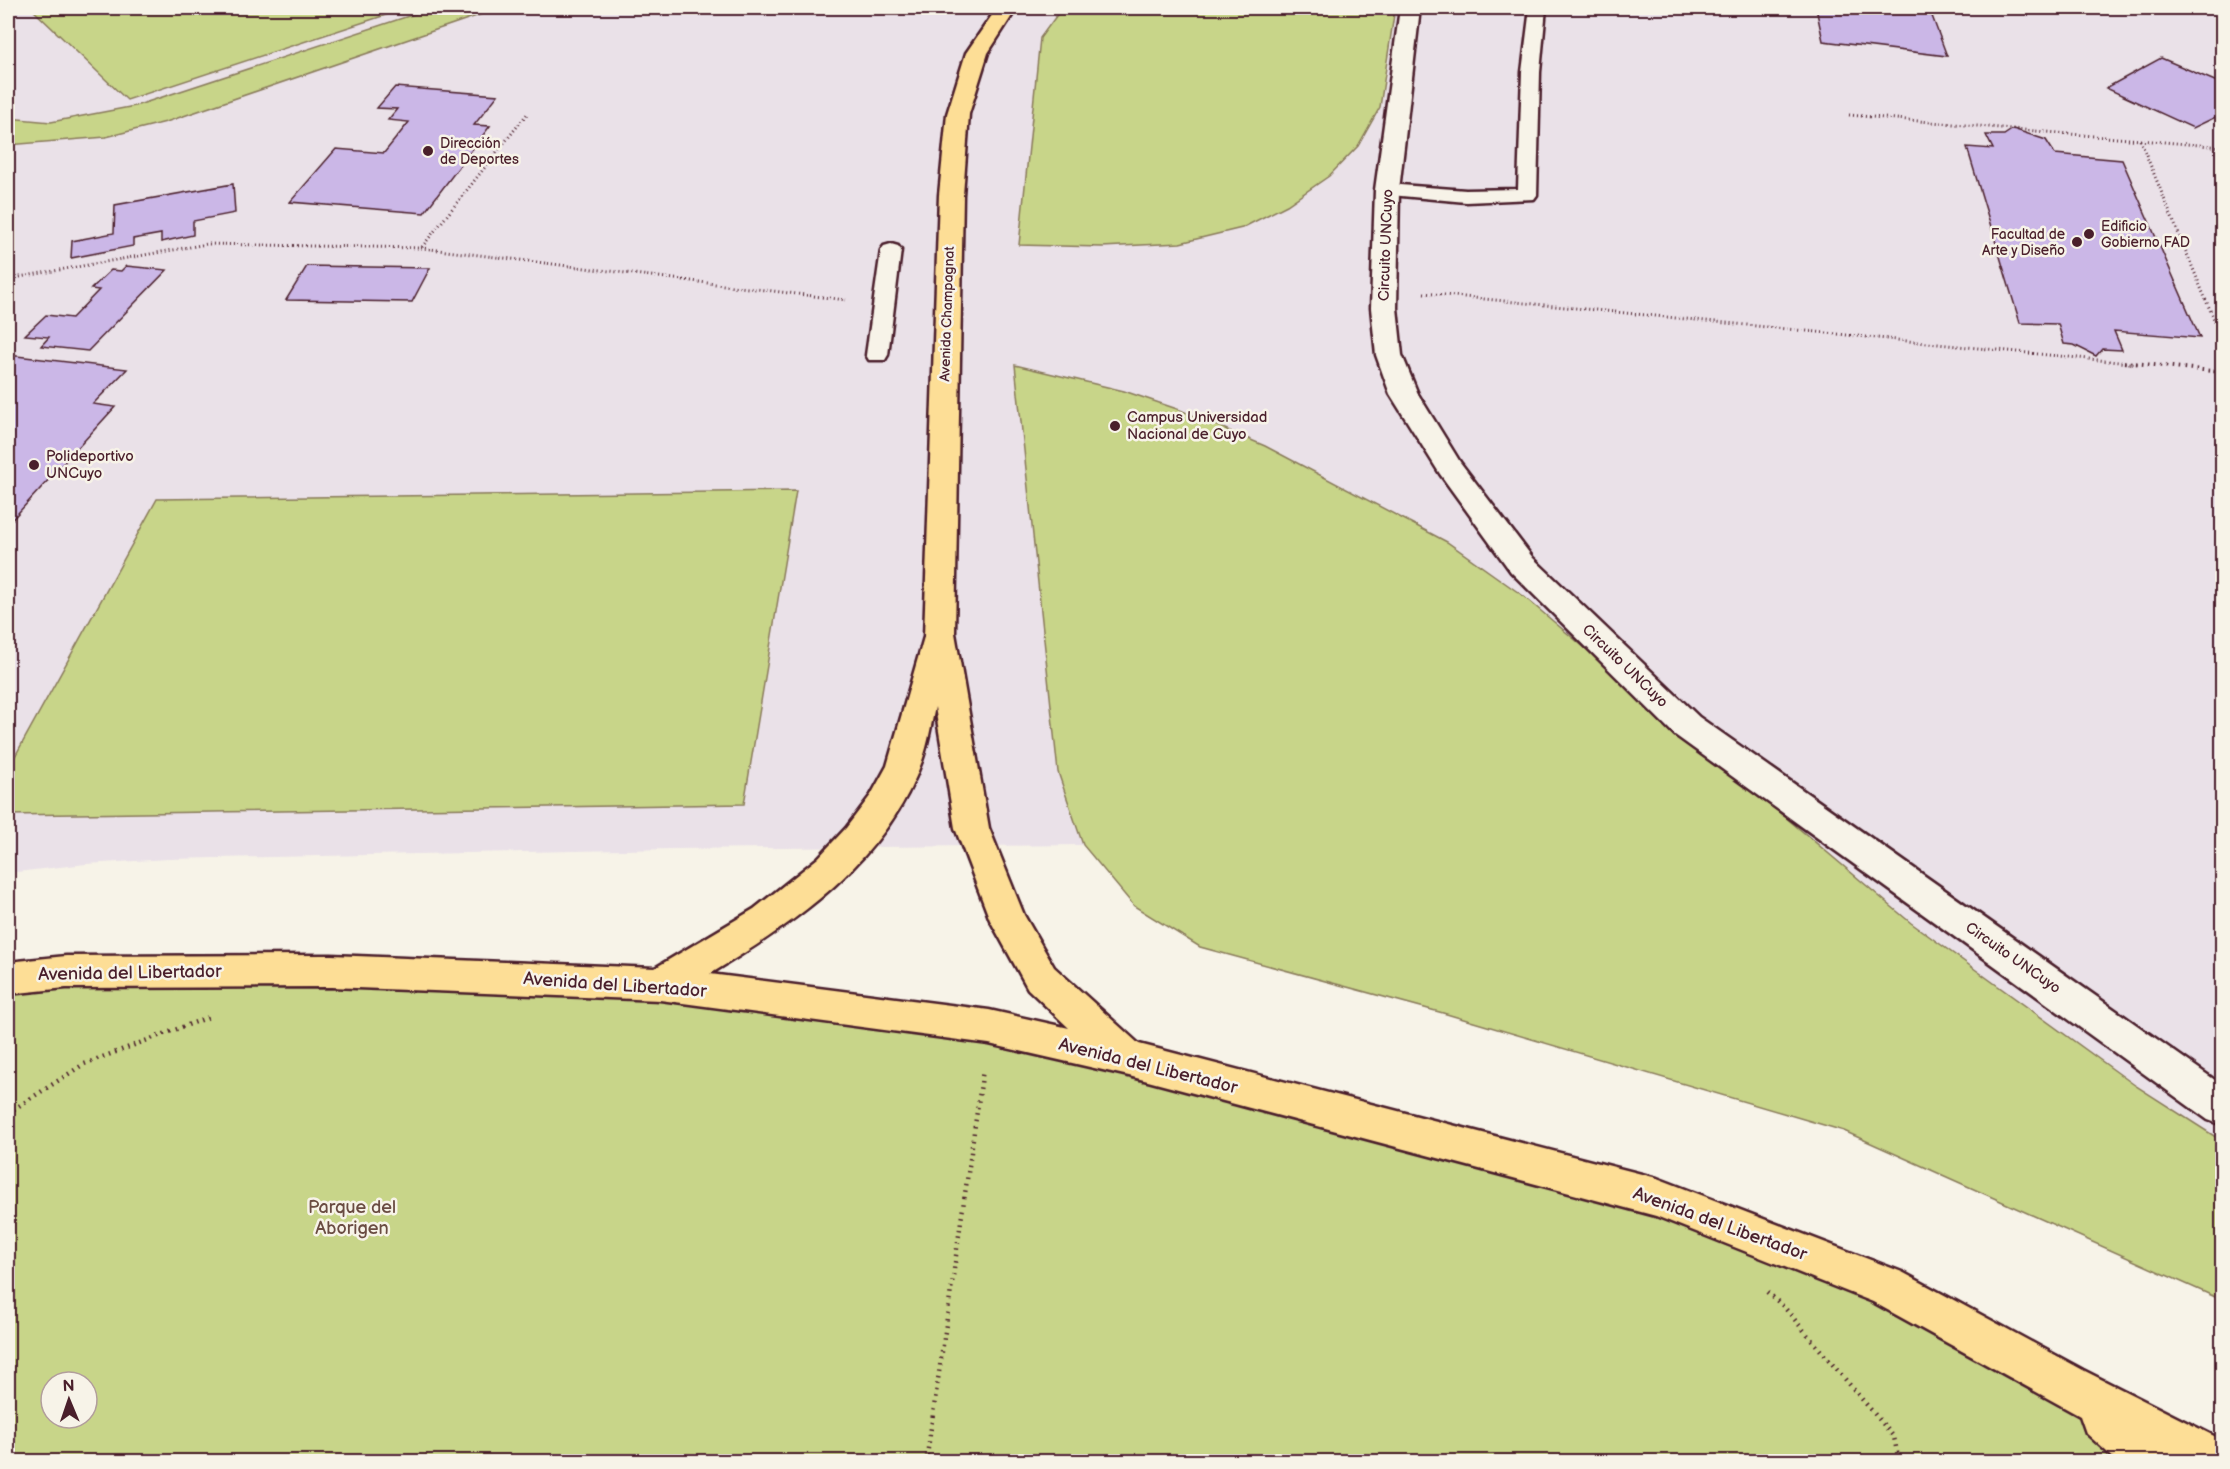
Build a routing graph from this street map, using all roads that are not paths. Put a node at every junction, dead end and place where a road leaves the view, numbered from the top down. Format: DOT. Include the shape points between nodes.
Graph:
graph roads {
  1 [pos="1006,8"];
  2 [pos="1410,8"];
  3 [pos="1538,8"];
  4 [pos="1387,190"];
  5 [pos="891,250"];
  6 [pos="877,355"];
  7 [pos="939,633"];
  8 [pos="8,978"];
  9 [pos="660,984"];
  10 [pos="1129,1059"];
  11 [pos="2223,1107"];
  12 [pos="2067,1386"];
  13 [pos="2153,1461"];
  14 [pos="2219,1461"];
  1 -- 7 [label="main road, Avenida Champagnat" via="977,53 958,114 951,195"];
  2 -- 4 [label="street, Circuito UNCuyo"];
  3 -- 4 [label="lane" via="1531,72 1527,195 1466,196"];
  4 -- 11 [label="street, Circuito UNCuyo" via="1385,290 1389,355 1404,394 1450,468 1522,565 1687,726"];
  5 -- 6 [label="lane"];
  7 -- 9 [label="main road, Avenida Champagnat" via="904,766 870,824 836,866 802,893 743,937"];
  7 -- 10 [label="main road, Avenida Champagnat" via="972,828 1008,920 1041,978"];
  8 -- 9 [label="main road, Avenida del Libertador" via="66,972 331,971"];
  9 -- 10 [label="main road, Avenida del Libertador" via="989,1027"];
  10 -- 12 [label="main road, Avenida del Libertador" via="1657,1197 1887,1287"];
  12 -- 13 [label="main road"];
  12 -- 14 [label="main road, Avenida del Libertador"];
}
